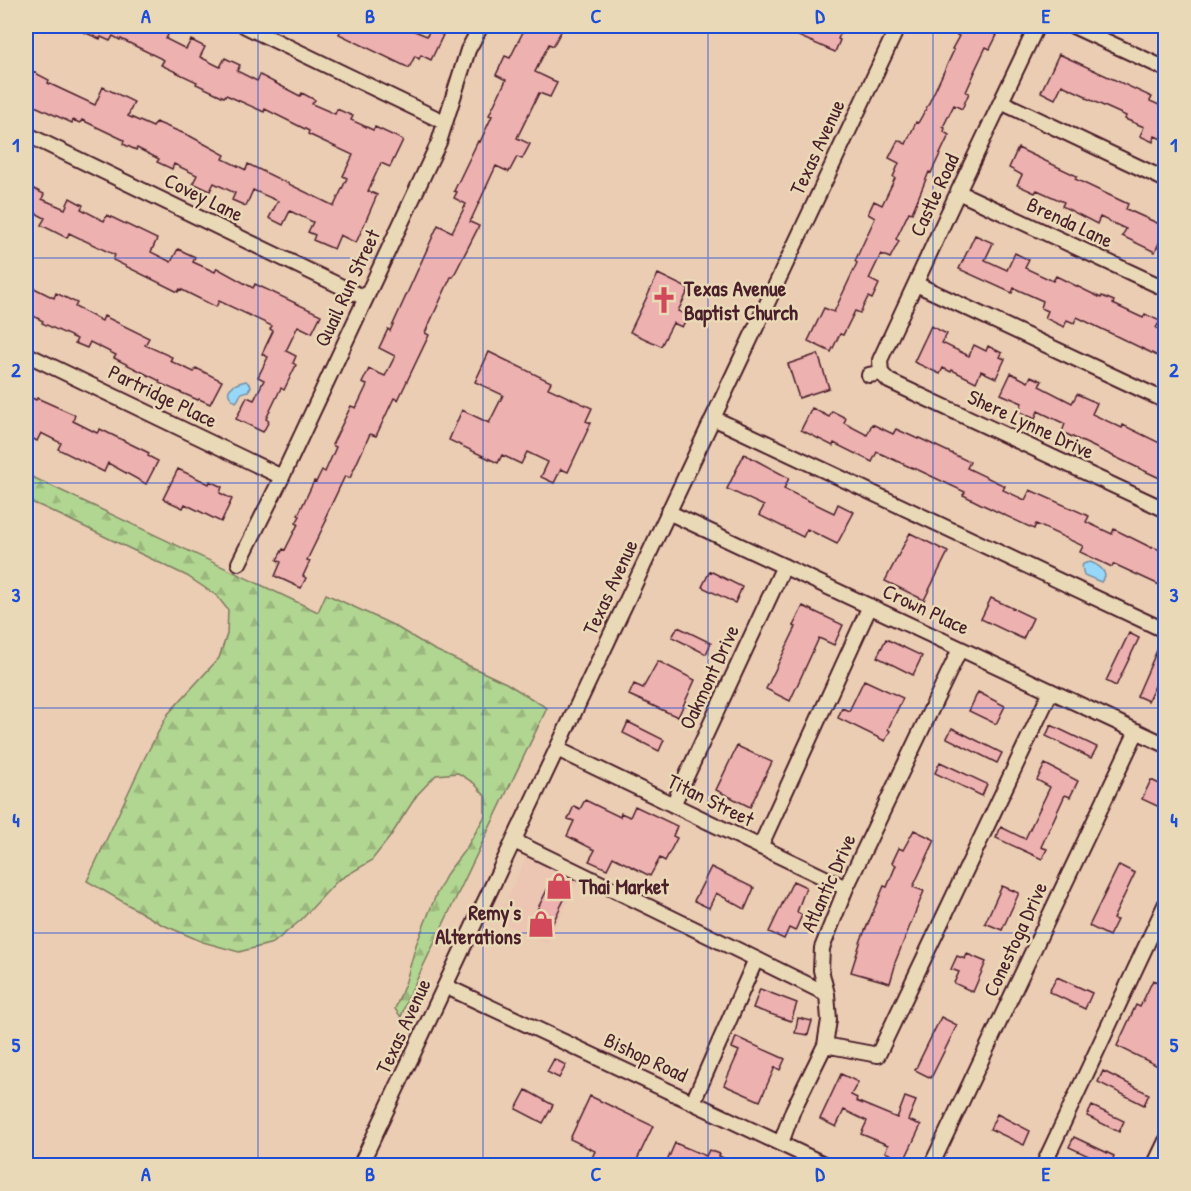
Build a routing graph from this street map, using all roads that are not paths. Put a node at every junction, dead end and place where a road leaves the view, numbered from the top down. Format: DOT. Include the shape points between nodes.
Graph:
graph roads {
  1 [pos="245,26"];
  2 [pos="481,26"];
  3 [pos="898,26"];
  4 [pos="1037,26"];
  5 [pos="1073,26"];
  6 [pos="1166,69"];
  7 [pos="1001,102"];
  8 [pos="444,122"];
  9 [pos="26,134"];
  10 [pos="1166,180"];
  11 [pos="958,192"];
  12 [pos="916,284"];
  13 [pos="1166,290"];
  14 [pos="365,298"];
  15 [pos="26,354"];
  16 [pos="875,374"];
  17 [pos="1166,400"];
  18 [pos="713,418"];
  19 [pos="282,477"];
  20 [pos="1166,510"];
  21 [pos="668,512"];
  22 [pos="239,563"];
  23 [pos="784,566"];
  24 [pos="870,606"];
  25 [pos="1166,631"];
  26 [pos="960,649"];
  27 [pos="1051,691"];
  28 [pos="1137,731"];
  29 [pos="1166,745"];
  30 [pos="557,749"];
  31 [pos="673,805"];
  32 [pos="514,842"];
  33 [pos="760,847"];
  34 [pos="846,888"];
  35 [pos="1166,903"];
  36 [pos="756,959"];
  37 [pos="445,987"];
  38 [pos="827,994"];
  39 [pos="825,1045"];
  40 [pos="693,1102"];
  41 [pos="1166,1141"];
  42 [pos="781,1143"];
  43 [pos="360,1166"];
  44 [pos="828,1166"];
  45 [pos="931,1166"];
  46 [pos="1043,1166"];
  47 [pos="1154,1166"];
  1 -- 8 [label="street"];
  2 -- 8 [label="street, Quail Run Street" via="468,50"];
  3 -- 18 [label="street, Texas Avenue"];
  4 -- 7 [label="street, Castle Road"];
  5 -- 6 [label="street"];
  7 -- 10 [label="street"];
  7 -- 11 [label="street, Castle Road"];
  8 -- 14 [label="street, Quail Run Street" via="439,142"];
  9 -- 14 [label="street, Covey Lane"];
  11 -- 12 [label="street, Castle Road"];
  11 -- 13 [label="street, Brenda Lane"];
  12 -- 16 [label="street, Castle Road"];
  12 -- 17 [label="street"];
  14 -- 19 [label="street, Quail Run Street"];
  15 -- 19 [label="street, Partridge Place"];
  16 -- 20 [label="street, Shere Lynne Drive"];
  18 -- 21 [label="street, Texas Avenue"];
  18 -- 25 [label="street"];
  19 -- 22 [label="street, Quail Run Street"];
  21 -- 23 [label="street, Crown Place"];
  21 -- 30 [label="street, Texas Avenue"];
  23 -- 24 [label="street, Crown Place"];
  23 -- 31 [label="street, Oakmont Drive"];
  24 -- 26 [label="street, Crown Place"];
  24 -- 33 [label="street"];
  26 -- 27 [label="street, Crown Place"];
  26 -- 34 [label="street, Atlantic Drive"];
  27 -- 28 [label="street, Crown Place"];
  27 -- 39 [label="street" via="878,1055"];
  28 -- 29 [label="street, Crown Place"];
  28 -- 45 [label="street, Conestoga Drive"];
  30 -- 31 [label="street, Titan Street"];
  30 -- 32 [label="street, Texas Avenue"];
  31 -- 33 [label="street, Titan Street"];
  32 -- 36 [label="street"];
  32 -- 37 [label="street, Texas Avenue"];
  33 -- 34 [label="street, Titan Street"];
  34 -- 38 [label="street, Atlantic Drive" via="822,948 821,970"];
  35 -- 46 [label="street"];
  36 -- 38 [label="street"];
  36 -- 40 [label="street"];
  37 -- 40 [label="street, Bishop Road"];
  37 -- 43 [label="street, Texas Avenue"];
  38 -- 39 [label="street, Atlantic Drive" via="829,1020"];
  39 -- 42 [label="street, Atlantic Drive"];
  40 -- 42 [label="street, Bishop Road"];
  41 -- 47 [label="street"];
  42 -- 44 [label="street, Bishop Road"];
}
